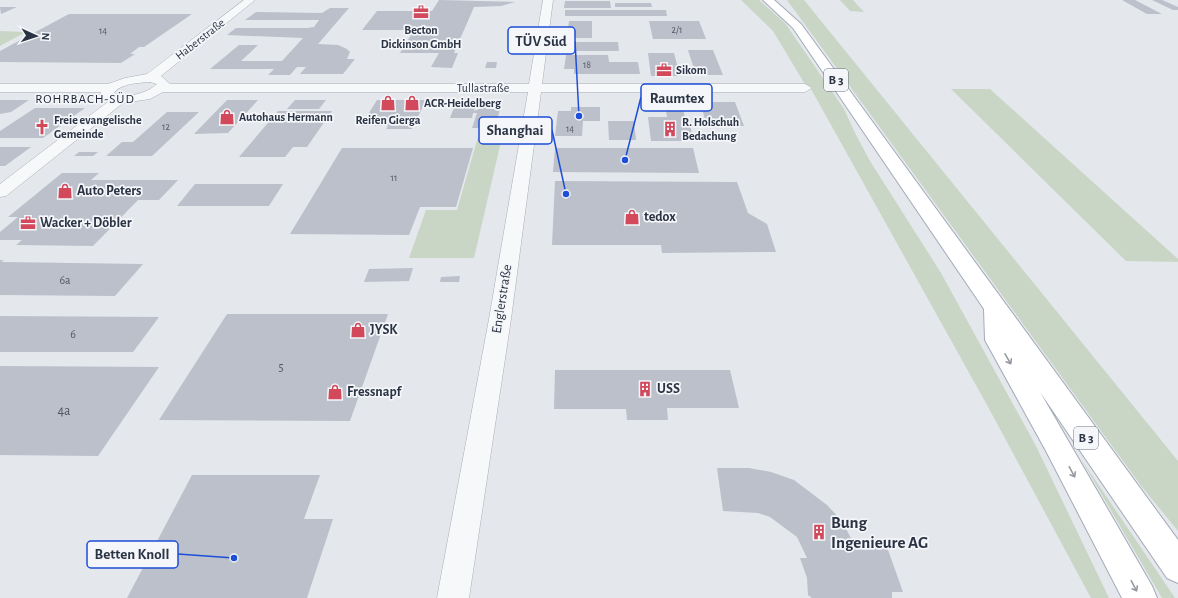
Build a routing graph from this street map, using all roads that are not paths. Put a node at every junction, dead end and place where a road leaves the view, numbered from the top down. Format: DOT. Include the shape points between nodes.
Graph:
graph roads {
  1 [pos="250,0"];
  2 [pos="548,0"];
  3 [pos="768,0"];
  4 [pos="781,0"];
  5 [pos="797,26"];
  6 [pos="150,78"];
  7 [pos="0,88"];
  8 [pos="161,88"];
  9 [pos="534,88"];
  10 [pos="805,88"];
  11 [pos="115,94"];
  12 [pos="0,192"];
  13 [pos="995,308"];
  14 [pos="1178,567"];
  15 [pos="453,598"];
  16 [pos="1140,598"];
  1 -- 6 [label="street, Haberstraße"];
  2 -- 9 [label="street, Englerstraße"];
  3 -- 5 [label="main road, B 3"];
  4 -- 5 [label="main road, B 3"];
  5 -- 13 [label="main road, B 3"];
  6 -- 8 [label="street" via="163,82"];
  6 -- 11 [label="street" via="126,81"];
  7 -- 11 [label="street"];
  8 -- 9 [label="street, Tullastraße"];
  8 -- 11 [label="street" via="144,96"];
  9 -- 10 [label="street, Tullastraße"];
  9 -- 15 [label="street, Englerstraße" via="500,318"];
  11 -- 12 [label="street"];
  13 -- 14 [label="main road, B 3"];
  13 -- 16 [label="main road, one-way" via="997,340"];
}
